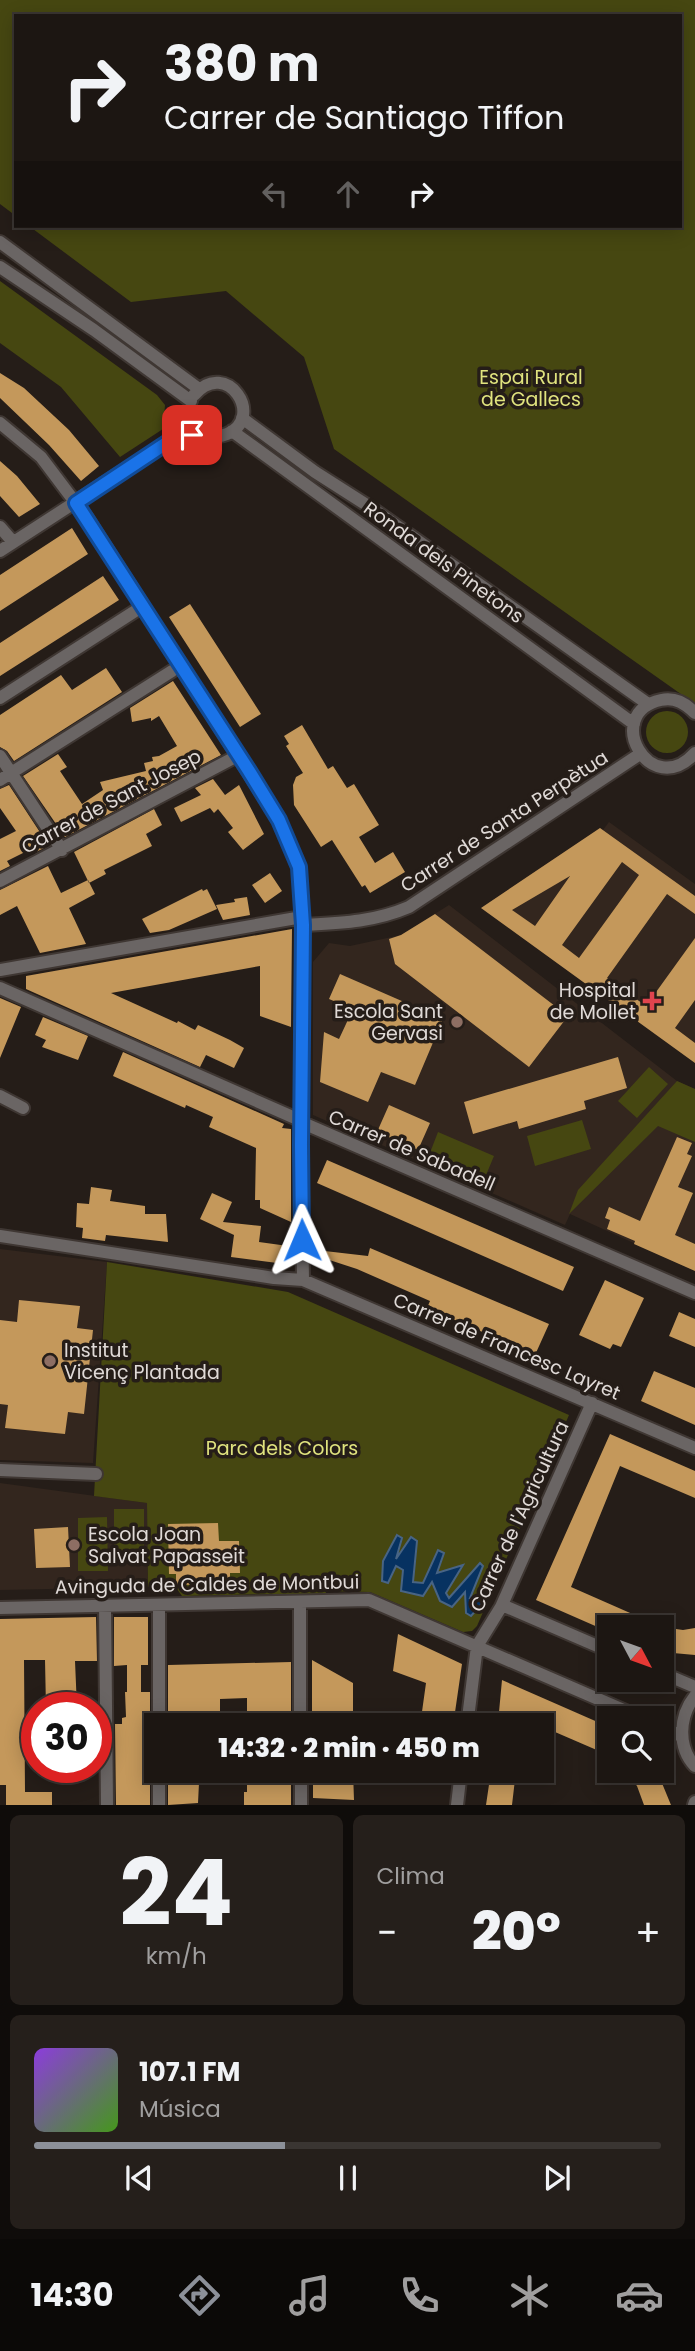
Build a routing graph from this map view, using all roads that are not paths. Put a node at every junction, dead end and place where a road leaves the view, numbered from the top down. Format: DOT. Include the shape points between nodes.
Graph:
graph roads {
  1 [pos="0,242"];
  2 [pos="0,267"];
  3 [pos="199,389"];
  4 [pos="191,401"];
  5 [pos="190,417"];
  6 [pos="242,418"];
  7 [pos="0,423"];
  8 [pos="232,431"];
  9 [pos="210,436"];
  10 [pos="171,440"];
  11 [pos="76,503"];
  12 [pos="0,527"];
  13 [pos="13,542"];
  14 [pos="0,551"];
  15 [pos="143,606"];
  16 [pos="172,671"];
  17 [pos="0,698"];
  18 [pos="648,704"];
  19 [pos="695,713"];
  20 [pos="634,724"];
  21 [pos="640,754"];
  22 [pos="239,755"];
  23 [pos="0,756"];
  24 [pos="693,759"];
  25 [pos="6,776"];
  26 [pos="62,850"];
  27 [pos="0,881"];
  28 [pos="303,921"];
  29 [pos="0,970"];
  30 [pos="0,988"];
  31 [pos="0,1096"];
  32 [pos="23,1108"];
  33 [pos="303,1124"];
  34 [pos="0,1236"];
  35 [pos="303,1280"];
  36 [pos="695,1293"];
  37 [pos="592,1403"];
  38 [pos="695,1448"];
  39 [pos="0,1470"];
  40 [pos="96,1474"];
  41 [pos="300,1603"];
  42 [pos="159,1605"];
  43 [pos="502,1605"];
  44 [pos="105,1606"];
  45 [pos="0,1608"];
  46 [pos="477,1646"];
  47 [pos="597,1646"];
  48 [pos="674,1678"];
  49 [pos="695,1687"];
  50 [pos="695,1696"];
  51 [pos="614,1706"];
  52 [pos="159,1713"];
  53 [pos="300,1713"];
  54 [pos="469,1713"];
  55 [pos="674,1733"];
  56 [pos="681,1736"];
  57 [pos="695,1766"];
  58 [pos="159,1783"];
  59 [pos="300,1783"];
  60 [pos="460,1783"];
  61 [pos="107,1805"];
  62 [pos="159,1805"];
  63 [pos="301,1805"];
  64 [pos="457,1805"];
  1 -- 3 [label="street"];
  2 -- 4 [label="street"];
  3 -- 4 [label="street"];
  3 -- 6 [label="street" via="213,383 228,385 242,403"];
  4 -- 5 [label="street"];
  5 -- 9 [label="street" via="197,429"];
  5 -- 10 [label="street"];
  6 -- 8 [label="street"];
  6 -- 18 [label="street, Ronda dels Pinetons"];
  7 -- 11 [label="street" via="41,457"];
  8 -- 9 [label="street"];
  8 -- 20 [label="street, Ronda dels Pinetons"];
  9 -- 10 [label="street"];
  10 -- 11 [label="street"];
  11 -- 13 [label="street"];
  11 -- 15 [label="street"];
  12 -- 13 [label="street"];
  13 -- 14 [label="street"];
  15 -- 17 [label="street"];
  15 -- 22 [label="street"];
  16 -- 25 [label="street"];
  18 -- 19 [label="street" via="672,699"];
  18 -- 20 [label="street"];
  20 -- 21 [label="street"];
  21 -- 24 [label="street" via="664,767"];
  21 -- 28 [label="street, Carrer de Santa Perpètua" via="409,907 365,921"];
  22 -- 26 [label="street, Carrer de Sant Josep"];
  22 -- 28 [label="street" via="279,820 299,867"];
  23 -- 25 [label="street"];
  25 -- 26 [label="street"];
  26 -- 27 [label="street, Carrer de Sant Josep"];
  28 -- 29 [label="street, Carrer de Santa Perpètua"];
  28 -- 33 [label="street"];
  30 -- 33 [label="street, Carrer de Sabadell"];
  31 -- 32 [label="street"];
  33 -- 35 [label="street"];
  33 -- 36 [label="street, Carrer de Sabadell"];
  34 -- 35 [label="street, Carrer de Francesc Layret"];
  35 -- 37 [label="street, Carrer de Francesc Layret"];
  37 -- 38 [label="street, Carrer de Francesc Layret"];
  37 -- 43 [label="street, Carrer de l'Agricultura"];
  39 -- 40 [label="street"];
  41 -- 42 [label="street, Avinguda de Caldes de Montbui"];
  41 -- 46 [label="street, Avinguda de Caldes de Montbui" via="369,1600"];
  41 -- 53 [label="street"];
  42 -- 44 [label="street, Avinguda de Caldes de Montbui"];
  42 -- 52 [label="street"];
  43 -- 46 [label="street, Carrer de l'Agricultura"];
  43 -- 47 [label="street"];
  44 -- 45 [label="street, Avinguda de Caldes de Montbui"];
  44 -- 61 [label="street"];
  46 -- 51 [label="street, Avinguda de Caldes de Montbui"];
  46 -- 54 [label="street, Carrer de l'Agricultura"];
  48 -- 49 [label="street"];
  50 -- 56 [label="street" via="683,1719"];
  55 -- 56 [label="street"];
  56 -- 57 [label="street"];
  58 -- 62 [label="street"];
  59 -- 63 [label="street"];
  60 -- 64 [label="street"];
}
